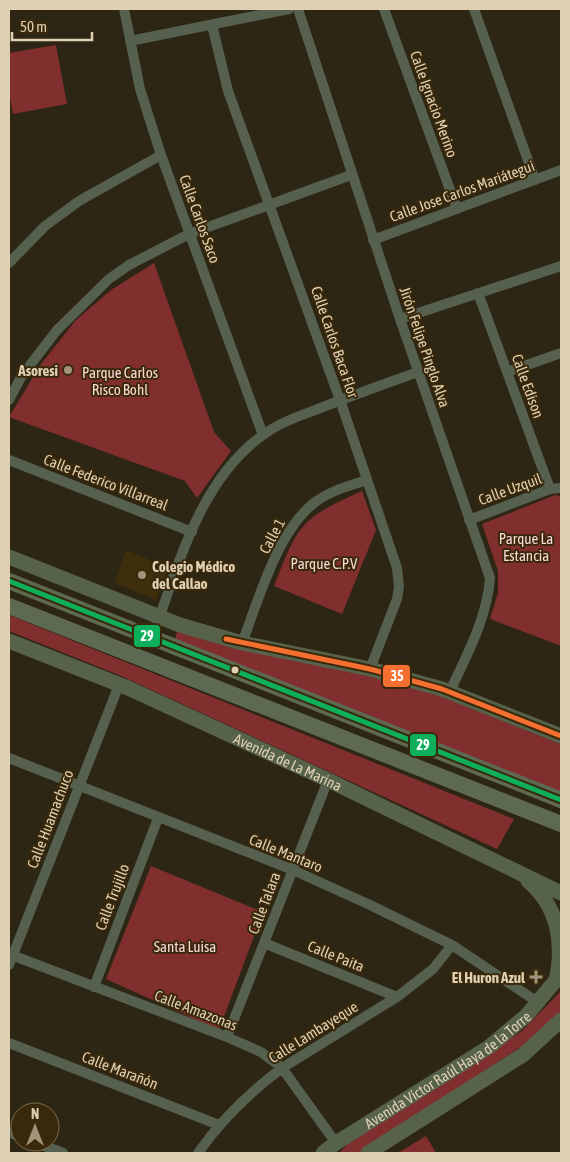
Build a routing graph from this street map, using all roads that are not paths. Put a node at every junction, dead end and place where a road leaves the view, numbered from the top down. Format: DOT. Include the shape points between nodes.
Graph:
graph roads {
  1 [pos="124,9"];
  2 [pos="289,9"];
  3 [pos="298,9"];
  4 [pos="384,9"];
  5 [pos="474,9"];
  6 [pos="212,25"];
  7 [pos="130,41"];
  8 [pos="161,155"];
  9 [pos="561,170"];
  10 [pos="351,175"];
  11 [pos="535,180"];
  12 [pos="271,205"];
  13 [pos="457,209"];
  14 [pos="189,234"];
  15 [pos="373,240"];
  16 [pos="9,263"];
  17 [pos="561,266"];
  18 [pos="478,293"];
  19 [pos="400,319"];
  20 [pos="561,352"];
  21 [pos="418,372"];
  22 [pos="507,372"];
  23 [pos="9,400"];
  24 [pos="340,400"];
  25 [pos="263,435"];
  26 [pos="9,460"];
  27 [pos="367,480"];
  28 [pos="561,488"];
  29 [pos="550,489"];
  30 [pos="469,520"];
  31 [pos="192,532"];
  32 [pos="9,557"];
  33 [pos="9,581"];
  34 [pos="9,606"];
  35 [pos="160,618"];
  36 [pos="152,639"];
  37 [pos="9,641"];
  38 [pos="242,642"];
  39 [pos="370,669"];
  40 [pos="119,685"];
  41 [pos="450,691"];
  42 [pos="561,736"];
  43 [pos="9,758"];
  44 [pos="328,780"];
  45 [pos="79,786"];
  46 [pos="561,800"];
  47 [pos="158,818"];
  48 [pos="561,824"];
  49 [pos="293,870"];
  50 [pos="519,874"];
  51 [pos="561,893"];
  52 [pos="264,943"];
  53 [pos="452,945"];
  54 [pos="10,958"];
  55 [pos="558,978"];
  56 [pos="94,987"];
  57 [pos="397,997"];
  58 [pos="539,1002"];
  59 [pos="561,1020"];
  60 [pos="227,1038"];
  61 [pos="9,1043"];
  62 [pos="282,1068"];
  63 [pos="219,1125"];
  64 [pos="336,1143"];
  65 [pos="198,1153"];
  66 [pos="323,1153"];
  67 [pos="368,1153"];
  1 -- 7 [label="street, Calle Carlos Saco"];
  2 -- 6 [label="street"];
  3 -- 10 [label="street, Jirón Felipe Pinglo Alva"];
  4 -- 13 [label="street, Calle Ignacio Merino"];
  5 -- 11 [label="street"];
  6 -- 7 [label="street"];
  6 -- 12 [label="street, Calle Carlos Baca Flor" via="228,91"];
  7 -- 8 [label="street, Calle Carlos Saco" via="140,89"];
  8 -- 14 [label="street, Calle Carlos Saco"];
  8 -- 16 [label="street" via="78,201 45,226"];
  9 -- 11 [label="street, Calle Jose Carlos Mariátegui"];
  10 -- 12 [label="street"];
  10 -- 15 [label="street, Jirón Felipe Pinglo Alva"];
  11 -- 13 [label="street, Calle Jose Carlos Mariátegui"];
  12 -- 14 [label="street"];
  12 -- 24 [label="street, Calle Carlos Baca Flor"];
  13 -- 15 [label="street, Calle Jose Carlos Mariátegui"];
  14 -- 23 [label="street" via="149,252 104,284 44,346"];
  14 -- 25 [label="street, Calle Carlos Saco"];
  15 -- 19 [label="street, Jirón Felipe Pinglo Alva"];
  17 -- 18 [label="street"];
  18 -- 19 [label="street"];
  18 -- 22 [label="street, Calle Edison"];
  19 -- 21 [label="street, Jirón Felipe Pinglo Alva"];
  20 -- 22 [label="street"];
  21 -- 24 [label="street"];
  21 -- 30 [label="street, Jirón Felipe Pinglo Alva"];
  22 -- 29 [label="street, Calle Edison"];
  24 -- 25 [label="street" via="286,421"];
  24 -- 27 [label="street, Calle Carlos Baca Flor"];
  25 -- 31 [label="street" via="239,456 218,484"];
  26 -- 31 [label="street, Calle Federico Villarreal"];
  27 -- 38 [label="street, Calle 1" via="330,493 299,517 284,540"];
  27 -- 39 [label="street, Calle Carlos Baca Flor" via="397,568 399,587"];
  28 -- 29 [label="street, Calle Uzquil"];
  29 -- 30 [label="street, Calle Uzquil"];
  30 -- 41 [label="street, Jirón Felipe Pinglo Alva" via="490,578 489,593 482,620"];
  31 -- 35 [label="street"];
  32 -- 35 [label="main road"];
  33 -- 36 [label="main road"];
  34 -- 48 [label="main road"];
  35 -- 36 [label="street"];
  35 -- 38 [label="main road"];
  36 -- 46 [label="main road"];
  37 -- 40 [label="main road, Avenida de La Marina"];
  38 -- 39 [label="main road"];
  39 -- 41 [label="main road"];
  40 -- 44 [label="main road, Avenida de La Marina"];
  40 -- 45 [label="street, Calle Huamachuco"];
  41 -- 42 [label="main road"];
  43 -- 45 [label="street, Calle Mantaro"];
  44 -- 49 [label="street, Calle Talara"];
  44 -- 50 [label="main road, Avenida de La Marina"];
  45 -- 47 [label="street, Calle Mantaro"];
  45 -- 54 [label="street, Calle Huamachuco"];
  47 -- 49 [label="street, Calle Mantaro"];
  47 -- 56 [label="street, Calle Trujillo"];
  49 -- 52 [label="street, Calle Talara"];
  49 -- 53 [label="street, Calle Mantaro"];
  50 -- 51 [label="main road, Avenida de La Marina"];
  50 -- 55 [label="main road" via="535,887 557,924 560,941"];
  52 -- 57 [label="street, Calle Paita"];
  52 -- 60 [label="street, Calle Talara"];
  53 -- 57 [label="street, Calle Lambayeque" via="433,969"];
  53 -- 58 [label="street, Calle Mantaro"];
  54 -- 56 [label="street, Calle Amazonas"];
  55 -- 58 [label="main road, Avenida Víctor Raúl Haya de la Torre"];
  56 -- 60 [label="street, Calle Amazonas"];
  57 -- 62 [label="street, Calle Lambayeque"];
  58 -- 64 [label="main road, Avenida Víctor Raúl Haya de la Torre" via="489,1046"];
  59 -- 67 [label="main road, Avenida Víctor Raúl Haya de la Torre" via="523,1055"];
  60 -- 62 [label="street, Calle Amazonas" via="261,1052"];
  61 -- 63 [label="street, Calle Marañón"];
  62 -- 63 [label="street, Calle Lambayeque"];
  62 -- 64 [label="street, Calle Amazonas"];
  63 -- 65 [label="street, Calle Lambayeque"];
  64 -- 66 [label="main road, Avenida Víctor Raúl Haya de la Torre"];
}
